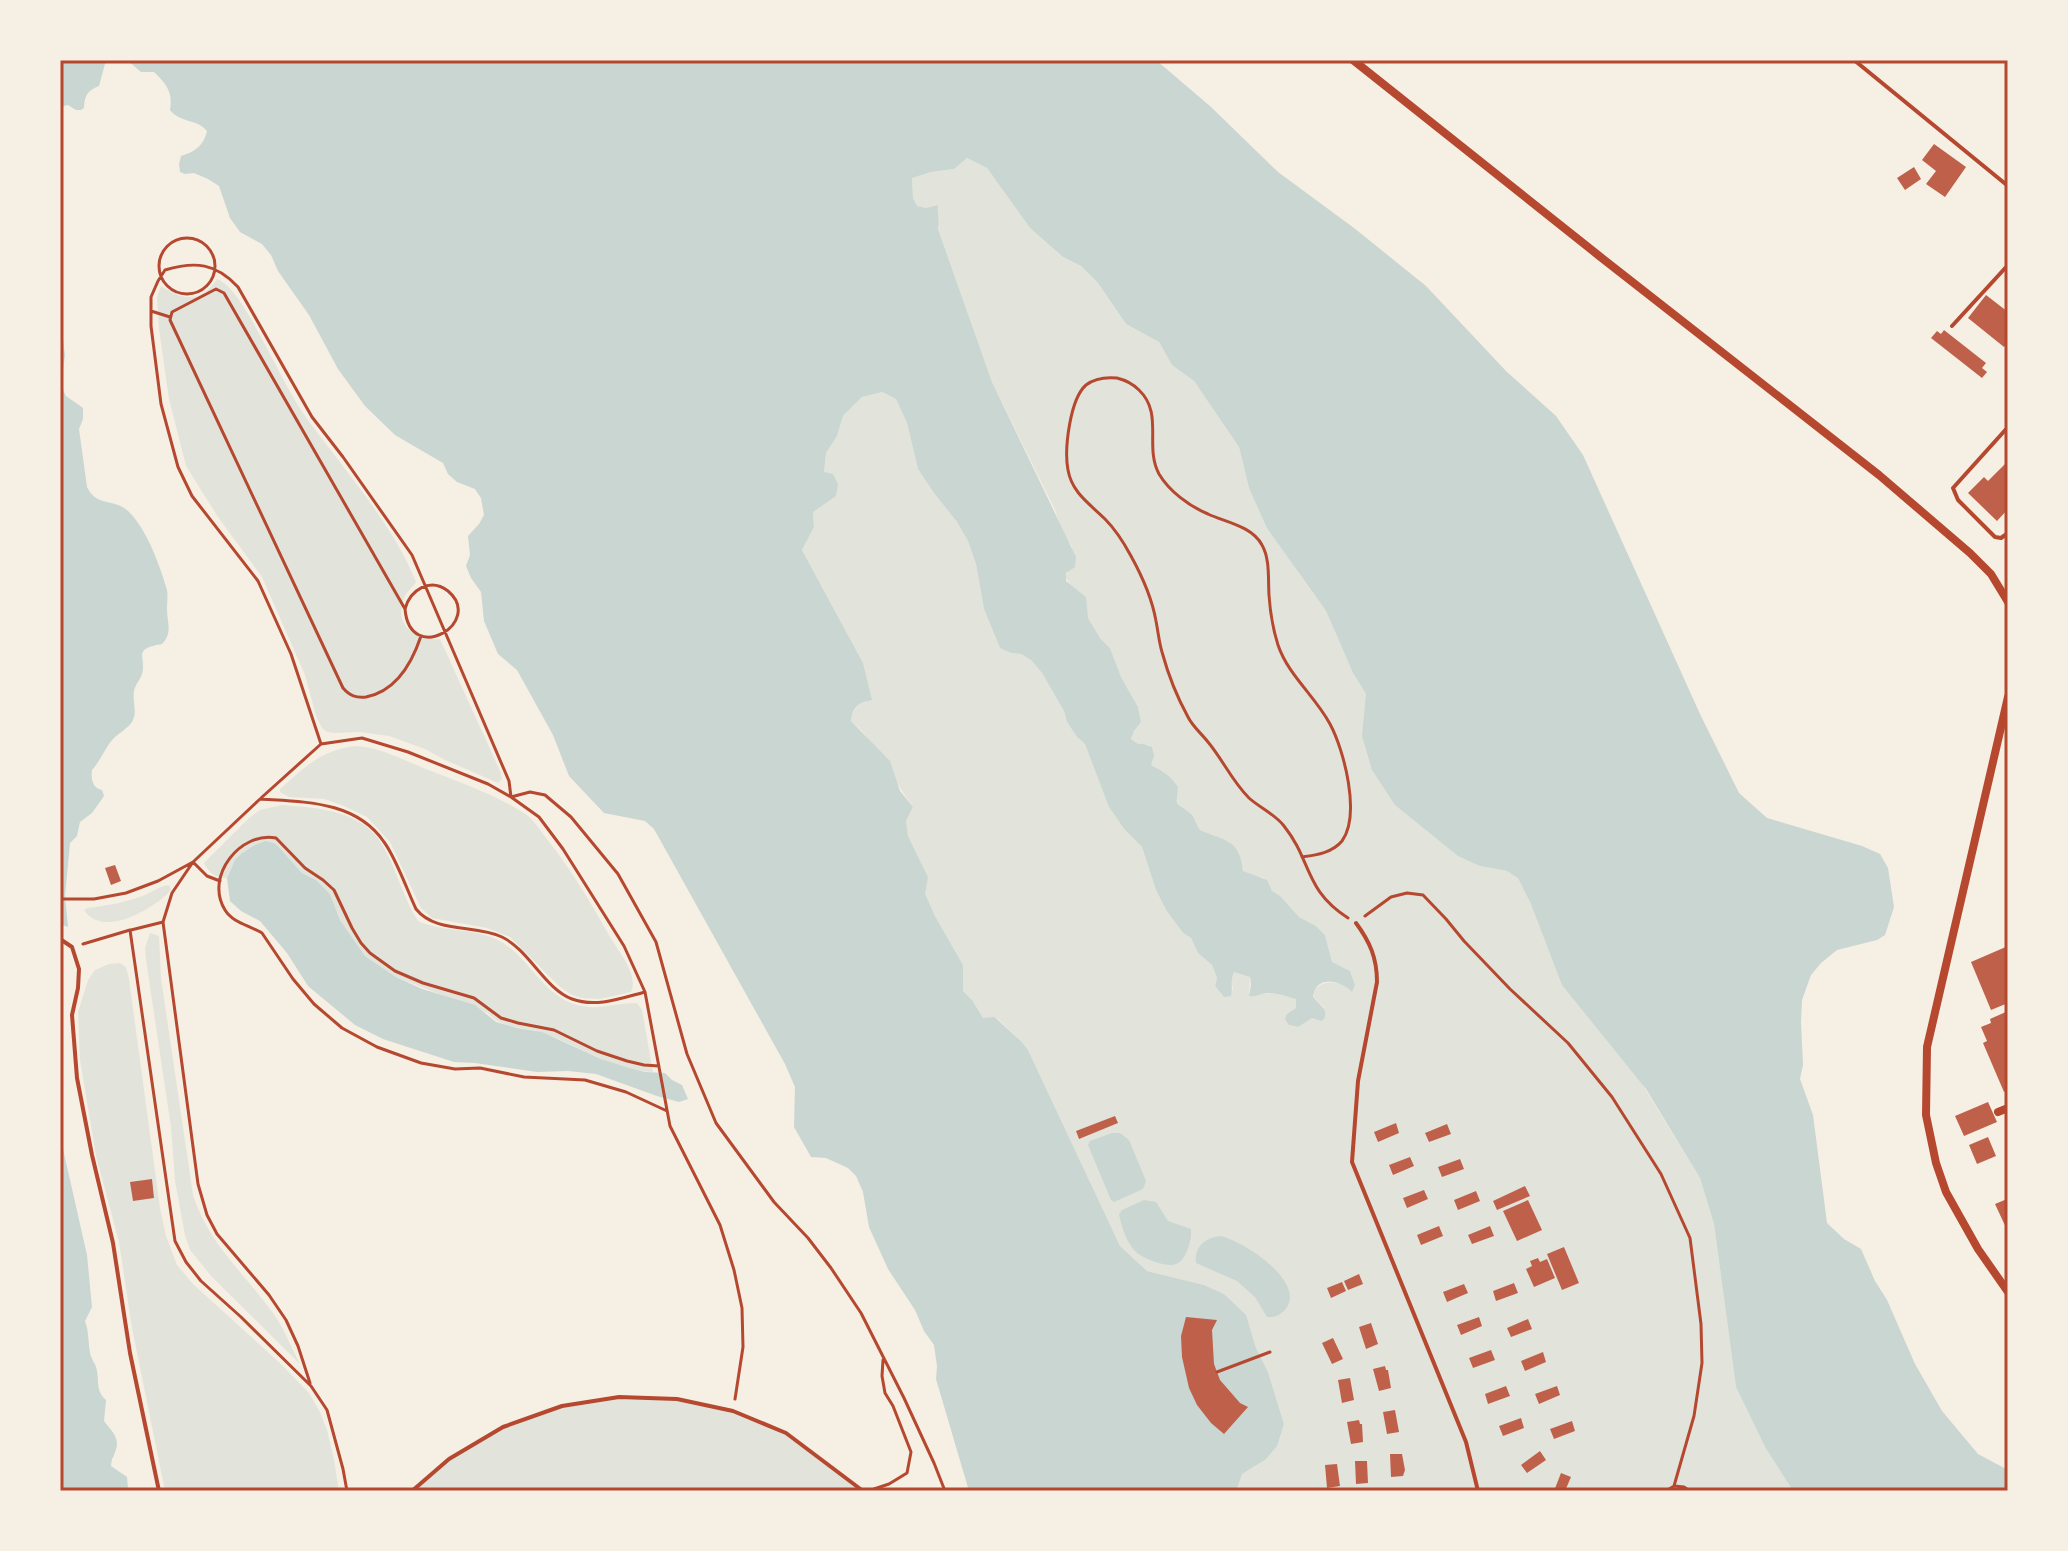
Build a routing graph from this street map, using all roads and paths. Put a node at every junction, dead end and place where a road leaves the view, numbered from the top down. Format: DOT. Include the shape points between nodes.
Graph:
graph roads {
  1 [pos="1353,60"];
  2 [pos="1854,60"];
  3 [pos="2008,186"];
  4 [pos="2008,265"];
  5 [pos="216,270"];
  6 [pos="161,277"];
  7 [pos="151,311"];
  8 [pos="170,317"];
  9 [pos="1952,326"];
  10 [pos="2008,427"];
  11 [pos="2008,533"];
  12 [pos="426,586"];
  13 [pos="2008,602"];
  14 [pos="405,609"];
  15 [pos="446,633"];
  16 [pos="421,636"];
  17 [pos="2008,697"];
  18 [pos="321,744"];
  19 [pos="511,797"];
  20 [pos="260,799"];
  21 [pos="1302,857"];
  22 [pos="193,862"];
  23 [pos="220,881"];
  24 [pos="60,899"];
  25 [pos="163,922"];
  26 [pos="1356,923"];
  27 [pos="130,930"];
  28 [pos="60,939"];
  29 [pos="72,947"];
  30 [pos="645,992"];
  31 [pos="659,1066"];
  32 [pos="2008,1108"];
  33 [pos="668,1111"];
  34 [pos="1998,1112"];
  35 [pos="2008,1292"];
  36 [pos="1270,1352"];
  37 [pos="884,1356"];
  38 [pos="1217,1372"];
  39 [pos="311,1386"];
  40 [pos="733,1411"];
  41 [pos="1674,1486"];
  42 [pos="159,1491"];
  43 [pos="347,1491"];
  44 [pos="412,1491"];
  45 [pos="863,1491"];
  46 [pos="870,1491"];
  47 [pos="945,1491"];
  48 [pos="1478,1491"];
  49 [pos="1666,1491"];
  50 [pos="1690,1491"];
  1 -- 13 [label="street" via="1879,475 1970,553"];
  2 -- 3 [label="lane"];
  4 -- 9 [label="lane"];
  5 -- 6 [label="path" via="194,264 165,270"];
  5 -- 6 [label="path" via="207,286 191,294 173,290"];
  5 -- 6 [label="path" via="206,245 179,239 160,258"];
  5 -- 12 [label="path" via="238,287 312,417 412,555"];
  6 -- 7 [label="path"];
  7 -- 8 [label="path"];
  7 -- 18 [label="path" via="161,404 178,467 192,496 258,581 291,654"];
  8 -- 14 [label="path" via="216,289 224,293"];
  8 -- 16 [label="path" via="346,692 370,696 390,687 412,660"];
  10 -- 11 [label="lane" via="1953,488 1958,500 1995,537"];
  12 -- 14 [label="path" via="411,594"];
  12 -- 15 [label="path"];
  12 -- 15 [label="path" via="443,588 455,601 456,619"];
  14 -- 16 [label="path" via="409,625"];
  15 -- 16 [label="path"];
  15 -- 19 [label="path" via="509,781"];
  17 -- 35 [label="street" via="1927,1047 1926,1115 1946,1192"];
  18 -- 19 [label="path" via="362,738"];
  18 -- 20 [label="path"];
  19 -- 30 [label="path" via="539,817 563,849 624,946"];
  19 -- 37 [label="path" via="545,795 571,817 618,874 656,942 687,1054 716,1123 831,1268"];
  20 -- 22 [label="path"];
  20 -- 30 [label="path" via="323,804 352,813 386,844 423,918 502,937 569,999 602,1002"];
  21 -- 21 [label="path" via="1285,827 1248,796 1191,722 1165,664 1140,573 1120,537 1070,478 1068,436 1074,404 1096,379 1125,381 1146,397 1153,456 1168,486 1205,513 1251,534 1267,556 1279,646 1331,726 1348,781 1345,836 1329,850"];
  21 -- 26 [label="path" via="1325,901"];
  22 -- 23 [label="path"];
  22 -- 24 [label="path" via="126,893"];
  22 -- 25 [label="path" via="172,893"];
  23 -- 31 [label="path" via="238,848 259,837 276,838 334,890 361,943 395,971 474,998 501,1018 554,1030 627,1061"];
  23 -- 33 [label="path" via="226,912 262,933 314,1004 342,1028 377,1047 455,1069 585,1080"];
  25 -- 27 [label="path"];
  25 -- 39 [label="path" via="198,1184 207,1215 286,1320"];
  26 -- 41 [label="path" via="1391,897 1423,895 1568,1043 1612,1097 1661,1174 1690,1238 1701,1324 1694,1416"];
  26 -- 48 [label="lane" via="1371,944 1377,982 1358,1081 1352,1162 1466,1442"];
  27 -- 29 [label="path"];
  27 -- 39 [label="path" via="175,1241 201,1281"];
  28 -- 29 [label="lane"];
  29 -- 42 [label="lane" via="79,969 72,1015 77,1078"];
  30 -- 31 [label="path"];
  31 -- 33 [label="path"];
  32 -- 34 [label="street"];
  33 -- 40 [label="path" via="670,1126 720,1225 734,1270 743,1347"];
  36 -- 38 [label="path"];
  37 -- 46 [label="path" via="885,1393 911,1452 907,1473"];
  37 -- 47 [label="path"];
  39 -- 43 [label="path" via="327,1410"];
  40 -- 44 [label="lane" via="662,1398 619,1397 562,1406 503,1427 449,1459"];
  40 -- 45 [label="lane" via="786,1433"];
  41 -- 49 [label="path"];
  41 -- 50 [label="path"];
}
